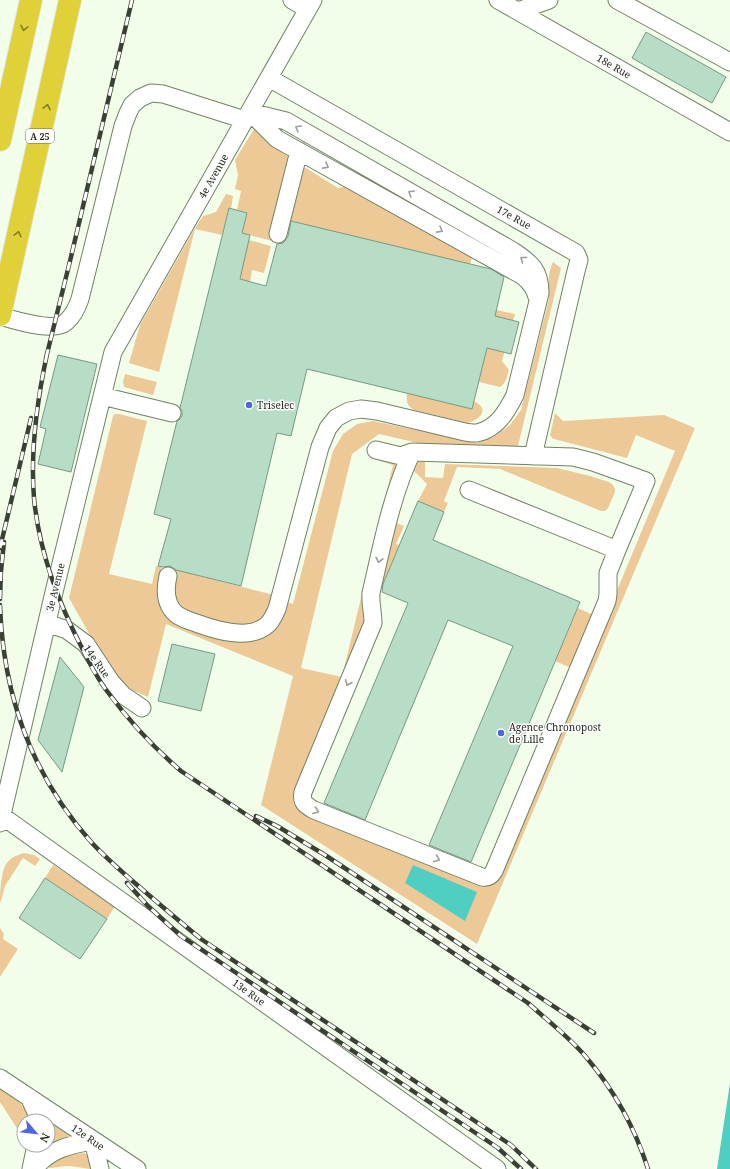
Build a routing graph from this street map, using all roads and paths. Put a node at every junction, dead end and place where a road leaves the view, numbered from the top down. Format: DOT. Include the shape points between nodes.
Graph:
graph roads {
  1 [pos="30,0"];
  2 [pos="70,0"];
  3 [pos="292,0"];
  4 [pos="498,0"];
  5 [pos="549,0"];
  6 [pos="617,0"];
  7 [pos="311,4"];
  8 [pos="518,12"];
  9 [pos="18,56"];
  10 [pos="730,62"];
  11 [pos="269,78"];
  12 [pos="247,116"];
  13 [pos="0,122"];
  14 [pos="730,132"];
  15 [pos="0,140"];
  16 [pos="299,151"];
  17 [pos="278,234"];
  18 [pos="538,305"];
  19 [pos="0,315"];
  20 [pos="113,352"];
  21 [pos="102,396"];
  22 [pos="172,413"];
  23 [pos="533,456"];
  24 [pos="469,490"];
  25 [pos="617,550"];
  26 [pos="168,576"];
  27 [pos="47,623"];
  28 [pos="142,708"];
  29 [pos="1,819"];
  30 [pos="0,1078"];
  31 [pos="29,1097"];
  32 [pos="36,1113"];
  33 [pos="93,1141"];
  34 [pos="34,1153"];
  35 [pos="30,1169"];
  36 [pos="34,1169"];
  37 [pos="100,1169"];
  38 [pos="137,1169"];
  39 [pos="497,1169"];
  1 -- 9 [label="highway, one-way"];
  19 -- 2 [label="highway, A 25, one-way"];
  3 -- 7 [label="lane"];
  4 -- 8 [label="lane, 18e Rue"];
  5 -- 8 [label="lane"];
  6 -- 10 [label="lane"];
  7 -- 11 [label="lane, 4e Avenue"];
  8 -- 14 [label="lane, 18e Rue"];
  9 -- 13 [label="highway"];
  9 -- 15 [label="highway"];
  11 -- 12 [label="lane, 4e Avenue"];
  11 -- 23 [label="lane, 17e Rue" via="576,253 576,271"];
  12 -- 16 [label="lane" via="277,139"];
  18 -- 12 [label="lane, one-way" via="540,281 536,270 513,251 286,121"];
  12 -- 19 [label="lane" via="163,94 151,93 140,98 132,105 123,126 75,312 65,324 53,327"];
  12 -- 20 [label="lane, 4e Avenue"];
  16 -- 17 [label="lane"];
  16 -- 18 [label="lane, one-way" via="523,276 536,291"];
  18 -- 26 [label="lane" via="515,395 508,410 488,429 477,433 464,432 361,409 349,411 336,418 328,428 320,447 276,609 267,626 246,633 231,633 189,621 176,614 169,604 166,594"];
  20 -- 21 [label="lane, 3e Avenue"];
  21 -- 22 [label="lane"];
  21 -- 27 [label="lane, 3e Avenue"];
  23 -- 25 [label="lane" via="573,457 646,482"];
  23 -- 25 [label="lane, one-way" via="412,452 388,522 371,593 373,622 302,792 304,803 314,810 482,877 491,876 607,601 608,573"];
  24 -- 25 [label="lane"];
  27 -- 28 [label="lane, 14e Rue" via="67,630 86,644 111,682 123,695"];
  27 -- 29 [label="lane, 3e Avenue"];
  29 -- 39 [label="lane, 13e Rue"];
  30 -- 31 [label="lane, 12e Rue"];
  31 -- 32 [label="lane"];
  31 -- 33 [label="lane, 12e Rue"];
  33 -- 36 [label="lane" via="60,1148 48,1155"];
  33 -- 37 [label="lane"];
  33 -- 38 [label="lane, 12e Rue"];
  34 -- 35 [label="lane"];
}
